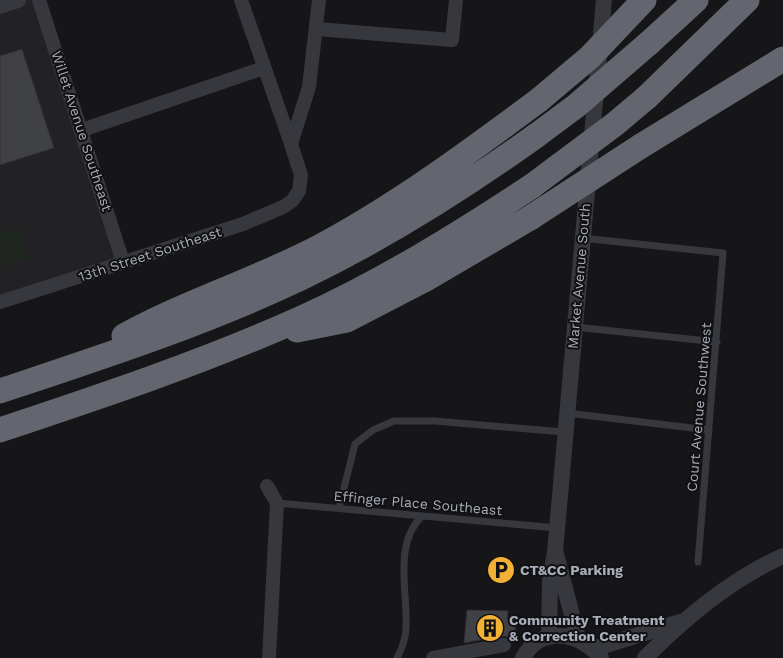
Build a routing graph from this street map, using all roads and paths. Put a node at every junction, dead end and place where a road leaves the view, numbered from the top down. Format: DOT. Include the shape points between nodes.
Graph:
graph roads {
  1 [pos="18,0"];
  2 [pos="40,0"];
  3 [pos="241,0"];
  4 [pos="319,0"];
  5 [pos="456,0"];
  6 [pos="604,0"];
  7 [pos="644,0"];
  8 [pos="747,0"];
  9 [pos="688,5"];
  10 [pos="0,6"];
  11 [pos="317,29"];
  12 [pos="783,59"];
  13 [pos="264,68"];
  14 [pos="82,130"];
  15 [pos="291,144"];
  16 [pos="582,238"];
  17 [pos="123,262"];
  18 [pos="0,302"];
  19 [pos="574,327"];
  20 [pos="253,339"];
  21 [pos="717,342"];
  22 [pos="53,374"];
  23 [pos="0,391"];
  24 [pos="66,408"];
  25 [pos="566,413"];
  26 [pos="0,430"];
  27 [pos="709,430"];
  28 [pos="564,432"];
  29 [pos="0,449"];
  30 [pos="267,486"];
  31 [pos="277,502"];
  32 [pos="339,508"];
  33 [pos="422,516"];
  34 [pos="557,528"];
  35 [pos="555,552"];
  36 [pos="780,559"];
  37 [pos="698,562"];
  38 [pos="682,622"];
  39 [pos="549,637"];
  40 [pos="578,638"];
  41 [pos="504,645"];
  42 [pos="597,653"];
  43 [pos="269,658"];
  44 [pos="398,658"];
  45 [pos="433,658"];
  46 [pos="523,658"];
  47 [pos="645,658"];
  1 -- 10 [label="street"];
  2 -- 14 [label="street, Willet Avenue Southeast"];
  3 -- 13 [label="street"];
  4 -- 11 [label="street"];
  5 -- 11 [label="street" via="452,40"];
  6 -- 16 [label="street, Market Avenue South"];
  7 -- 22 [label="highway, bridge" via="590,57 540,100 373,217 260,276 153,320"];
  8 -- 20 [label="highway, bridge" via="647,96 600,136 532,186 397,270"];
  9 -- 22 [label="highway, bridge" via="576,106 436,203 301,277 193,324"];
  11 -- 15 [label="street" via="308,87"];
  12 -- 20 [label="highway, bridge" via="530,218 426,279 347,320"];
  13 -- 14 [label="street"];
  13 -- 15 [label="street"];
  14 -- 17 [label="street, Willet Avenue Southeast"];
  15 -- 17 [label="street, 13th Street Southeast" via="301,188 283,208"];
  16 -- 19 [label="street, Market Avenue South"];
  16 -- 21 [label="lane, Court Avenue Southwest" via="724,253"];
  17 -- 18 [label="street, 13th Street Southeast"];
  19 -- 21 [label="lane"];
  19 -- 25 [label="street, Market Avenue South"];
  20 -- 24 [label="highway"];
  21 -- 27 [label="lane, Court Avenue Southwest"];
  22 -- 23 [label="highway"];
  24 -- 26 [label="highway"];
  24 -- 29 [label="highway"];
  25 -- 27 [label="lane"];
  25 -- 28 [label="street, Market Avenue South"];
  27 -- 37 [label="lane, Court Avenue Southwest"];
  28 -- 32 [label="lane" via="435,421 394,421 373,430 355,444"];
  28 -- 34 [label="street, Market Avenue South"];
  30 -- 31 [label="street"];
  31 -- 32 [label="lane, Effinger Place Southeast"];
  31 -- 43 [label="street"];
  32 -- 33 [label="lane, Effinger Place Southeast"];
  33 -- 34 [label="lane, Effinger Place Southeast"];
  33 -- 44 [label="lane" via="412,529 407,546 404,575 406,632"];
  34 -- 35 [label="street, Market Avenue South"];
  35 -- 39 [label="street, Market Avenue South" via="550,581"];
  35 -- 40 [label="street, Market Avenue South"];
  36 -- 38 [label="street" via="728,586"];
  38 -- 42 [label="street"];
  38 -- 47 [label="street"];
  39 -- 40 [label="street" via="564,635"];
  39 -- 46 [label="street" via="536,643"];
  40 -- 42 [label="street"];
  41 -- 45 [label="street"];
}
